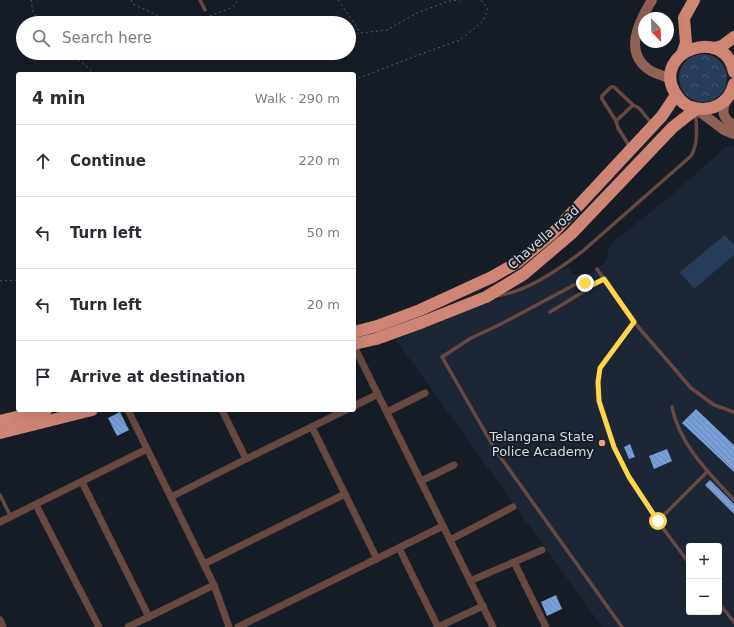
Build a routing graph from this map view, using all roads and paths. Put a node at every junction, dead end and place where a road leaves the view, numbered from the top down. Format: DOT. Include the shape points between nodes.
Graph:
graph roads {
  1 [pos="31,0"];
  2 [pos="131,0"];
  3 [pos="200,0"];
  4 [pos="238,0"];
  5 [pos="338,0"];
  6 [pos="460,0"];
  7 [pos="481,0"];
  8 [pos="652,0"];
  9 [pos="694,0"];
  10 [pos="205,10"];
  11 [pos="36,16"];
  12 [pos="162,16"];
  13 [pos="210,16"];
  14 [pos="349,16"];
  15 [pos="356,26"];
  16 [pos="734,37"];
  17 [pos="714,48"];
  18 [pos="682,54"];
  19 [pos="79,60"];
  20 [pos="734,67"];
  21 [pos="93,72"];
  22 [pos="356,79"];
  23 [pos="671,79"];
  24 [pos="731,93"];
  25 [pos="676,95"];
  26 [pos="633,105"];
  27 [pos="696,109"];
  28 [pos="616,121"];
  29 [pos="653,125"];
  30 [pos="734,125"];
  31 [pos="734,134"];
  32 [pos="631,149"];
  33 [pos="597,269"];
  34 [pos="604,279"];
  35 [pos="16,280"];
  36 [pos="0,281"];
  37 [pos="590,286"];
  38 [pos="486,297"];
  39 [pos="550,312"];
  40 [pos="634,322"];
  41 [pos="356,331"];
  42 [pos="356,344"];
  43 [pos="356,349"];
  44 [pos="378,394"];
  45 [pos="425,394"];
  46 [pos="356,405"];
  47 [pos="672,406"];
  48 [pos="38,412"];
  49 [pos="84,412"];
  50 [pos="129,412"];
  51 [pos="223,412"];
  52 [pos="342,412"];
  53 [pos="387,412"];
  54 [pos="734,412"];
  55 [pos="0,421"];
  56 [pos="312,427"];
  57 [pos="0,434"];
  58 [pos="148,449"];
  59 [pos="246,458"];
  60 [pos="454,465"];
  61 [pos="707,472"];
  62 [pos="421,481"];
  63 [pos="82,482"];
  64 [pos="344,494"];
  65 [pos="0,495"];
  66 [pos="171,497"];
  67 [pos="734,500"];
  68 [pos="36,505"];
  69 [pos="513,507"];
  70 [pos="11,517"];
  71 [pos="658,521"];
  72 [pos="0,522"];
  73 [pos="443,526"];
  74 [pos="450,540"];
  75 [pos="399,548"];
  76 [pos="542,550"];
  77 [pos="377,559"];
  78 [pos="686,559"];
  79 [pos="514,562"];
  80 [pos="204,564"];
  81 [pos="470,581"];
  82 [pos="214,585"];
  83 [pos="483,606"];
  84 [pos="722,606"];
  85 [pos="149,617"];
  86 [pos="0,620"];
  87 [pos="734,622"];
  88 [pos="3,627"];
  89 [pos="98,627"];
  90 [pos="128,627"];
  91 [pos="229,627"];
  92 [pos="238,627"];
  93 [pos="438,627"];
  94 [pos="493,627"];
  95 [pos="546,627"];
  96 [pos="622,627"];
  1 -- 11 [label="path"];
  2 -- 12 [label="path" via="134,4"];
  3 -- 10 [label="lane"];
  4 -- 13 [label="path" via="233,6"];
  5 -- 14 [label="path"];
  6 -- 15 [label="path" via="449,1 417,13 387,30 361,33"];
  7 -- 22 [label="path" via="488,9 483,21 460,40"];
  8 -- 23 [label="main road" via="640,20 635,37 635,49 640,61 650,71"];
  9 -- 18 [label="highway" via="684,18 686,43"];
  16 -- 17 [label="highway" via="722,46"];
  17 -- 18 [label="highway" via="692,48"];
  17 -- 20 [label="highway" via="722,52"];
  18 -- 23 [label="highway" via="674,65"];
  19 -- 21 [label="path"];
  23 -- 25 [label="highway"];
  24 -- 27 [label="highway" via="716,107"];
  24 -- 30 [label="main road" via="724,105 723,115"];
  25 -- 27 [label="highway" via="688,106"];
  25 -- 29 [label="highway, Chavella road"];
  26 -- 28 [label="lane"];
  26 -- 28 [label="lane" via="611,87 602,99"];
  26 -- 29 [label="lane"];
  27 -- 31 [label="main road" via="724,130"];
  27 -- 38 [label="highway, Chavella road" via="673,127 572,234 524,274"];
  27 -- 38 [label="lane" via="697,141 691,156 565,265 520,289 505,295"];
  28 -- 32 [label="lane"];
  29 -- 32 [label="highway, Chavella road"];
  32 -- 41 [label="highway, Chavella road" via="553,233 518,262 492,277 420,310"];
  33 -- 34 [label="lane"];
  34 -- 37 [label="lane"];
  34 -- 40 [label="lane"];
  35 -- 36 [label="path"];
  37 -- 39 [label="lane"];
  37 -- 96 [label="lane" via="581,282 574,285 471,338 442,357 496,451"];
  38 -- 42 [label="highway, Chavella road"];
  40 -- 54 [label="lane" via="691,388 714,405"];
  40 -- 71 [label="lane" via="600,368 599,401 614,447 629,477"];
  43 -- 44 [label="street"];
  44 -- 46 [label="street"];
  44 -- 53 [label="street"];
  45 -- 53 [label="street"];
  47 -- 61 [label="lane" via="674,418 682,435"];
  48 -- 55 [label="highway"];
  49 -- 57 [label="highway"];
  50 -- 58 [label="street"];
  51 -- 59 [label="street"];
  52 -- 56 [label="street"];
  53 -- 62 [label="street"];
  56 -- 59 [label="street"];
  56 -- 64 [label="street"];
  58 -- 63 [label="street"];
  58 -- 66 [label="street"];
  59 -- 66 [label="street"];
  60 -- 62 [label="street"];
  61 -- 67 [label="lane"];
  61 -- 71 [label="lane"];
  62 -- 73 [label="street"];
  63 -- 68 [label="street"];
  63 -- 85 [label="street"];
  64 -- 77 [label="street"];
  64 -- 80 [label="street"];
  65 -- 70 [label="lane"];
  66 -- 80 [label="street"];
  68 -- 70 [label="street"];
  68 -- 89 [label="street"];
  69 -- 74 [label="street"];
  70 -- 72 [label="street"];
  71 -- 78 [label="lane"];
  73 -- 74 [label="street"];
  73 -- 75 [label="street"];
  74 -- 81 [label="street"];
  75 -- 77 [label="street"];
  75 -- 93 [label="street"];
  76 -- 79 [label="street"];
  77 -- 92 [label="street"];
  79 -- 81 [label="street"];
  79 -- 95 [label="street"];
  80 -- 82 [label="street"];
  81 -- 83 [label="street"];
  82 -- 85 [label="street"];
  82 -- 91 [label="street"];
  83 -- 93 [label="street"];
  83 -- 94 [label="street"];
  84 -- 87 [label="lane"];
  85 -- 90 [label="street"];
  86 -- 88 [label="street"];
}
